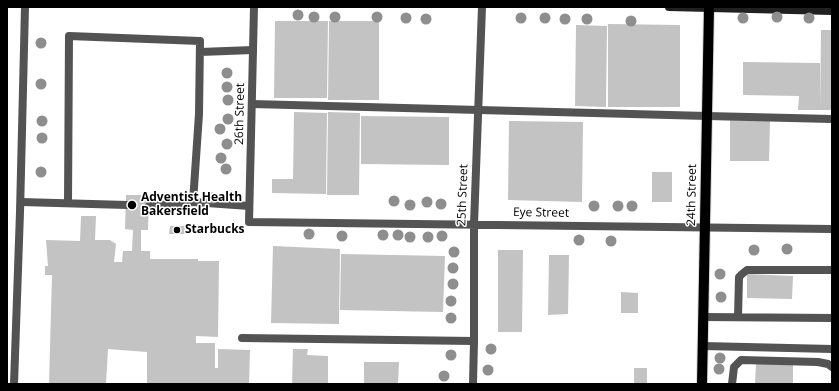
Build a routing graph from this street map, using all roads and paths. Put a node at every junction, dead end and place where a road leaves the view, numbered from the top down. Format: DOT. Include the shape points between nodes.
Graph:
graph roads {
  1 [pos="25,7"];
  2 [pos="254,7"];
  3 [pos="482,7"];
  4 [pos="669,7"];
  5 [pos="709,7"];
  6 [pos="832,11"];
  7 [pos="253,50"];
  8 [pos="200,52"];
  9 [pos="252,104"];
  10 [pos="478,110"];
  11 [pos="707,116"];
  12 [pos="832,119"];
  13 [pos="20,202"];
  14 [pos="193,202"];
  15 [pos="68,203"];
  16 [pos="127,205"];
  17 [pos="149,206"];
  18 [pos="249,206"];
  19 [pos="249,222"];
  20 [pos="474,224"];
  21 [pos="705,227"];
  22 [pos="832,229"];
  23 [pos="832,270"];
  24 [pos="703,317"];
  25 [pos="738,318"];
  26 [pos="832,318"];
  27 [pos="242,338"];
  28 [pos="474,341"];
  29 [pos="703,346"];
  30 [pos="832,349"];
  31 [pos="832,367"];
  32 [pos="14,384"];
  33 [pos="473,384"];
  34 [pos="702,384"];
  35 [pos="732,384"];
  1 -- 13 [label="street"];
  2 -- 7 [label="street, 26th Street"];
  3 -- 10 [label="street, 25th Street"];
  4 -- 5 [label="main road"];
  5 -- 6 [label="main road"];
  5 -- 11 [label="main road, 24th Street"];
  7 -- 8 [label="street"];
  7 -- 9 [label="street, 26th Street"];
  8 -- 14 [label="street"];
  8 -- 15 [label="street" via="200,41 69,36"];
  9 -- 10 [label="street"];
  9 -- 18 [label="street, 26th Street"];
  10 -- 11 [label="street"];
  10 -- 20 [label="street, 25th Street"];
  11 -- 12 [label="street"];
  11 -- 21 [label="main road, 24th Street"];
  13 -- 15 [label="street"];
  13 -- 32 [label="street"];
  14 -- 17 [label="street"];
  14 -- 18 [label="street"];
  15 -- 16 [label="street"];
  18 -- 19 [label="street, 26th Street"];
  19 -- 20 [label="street, Eye Street"];
  20 -- 21 [label="street, Eye Street"];
  20 -- 28 [label="street, 25th Street"];
  21 -- 22 [label="street, Eye Street"];
  21 -- 24 [label="main road, 24th Street"];
  23 -- 25 [label="street" via="747,270 739,277"];
  24 -- 25 [label="street"];
  24 -- 29 [label="main road, 24th Street"];
  25 -- 26 [label="street"];
  27 -- 28 [label="street"];
  28 -- 33 [label="street, 25th Street"];
  29 -- 30 [label="street"];
  29 -- 34 [label="main road, 24th Street"];
  31 -- 35 [label="street" via="818,362 741,360 734,367"];
}
